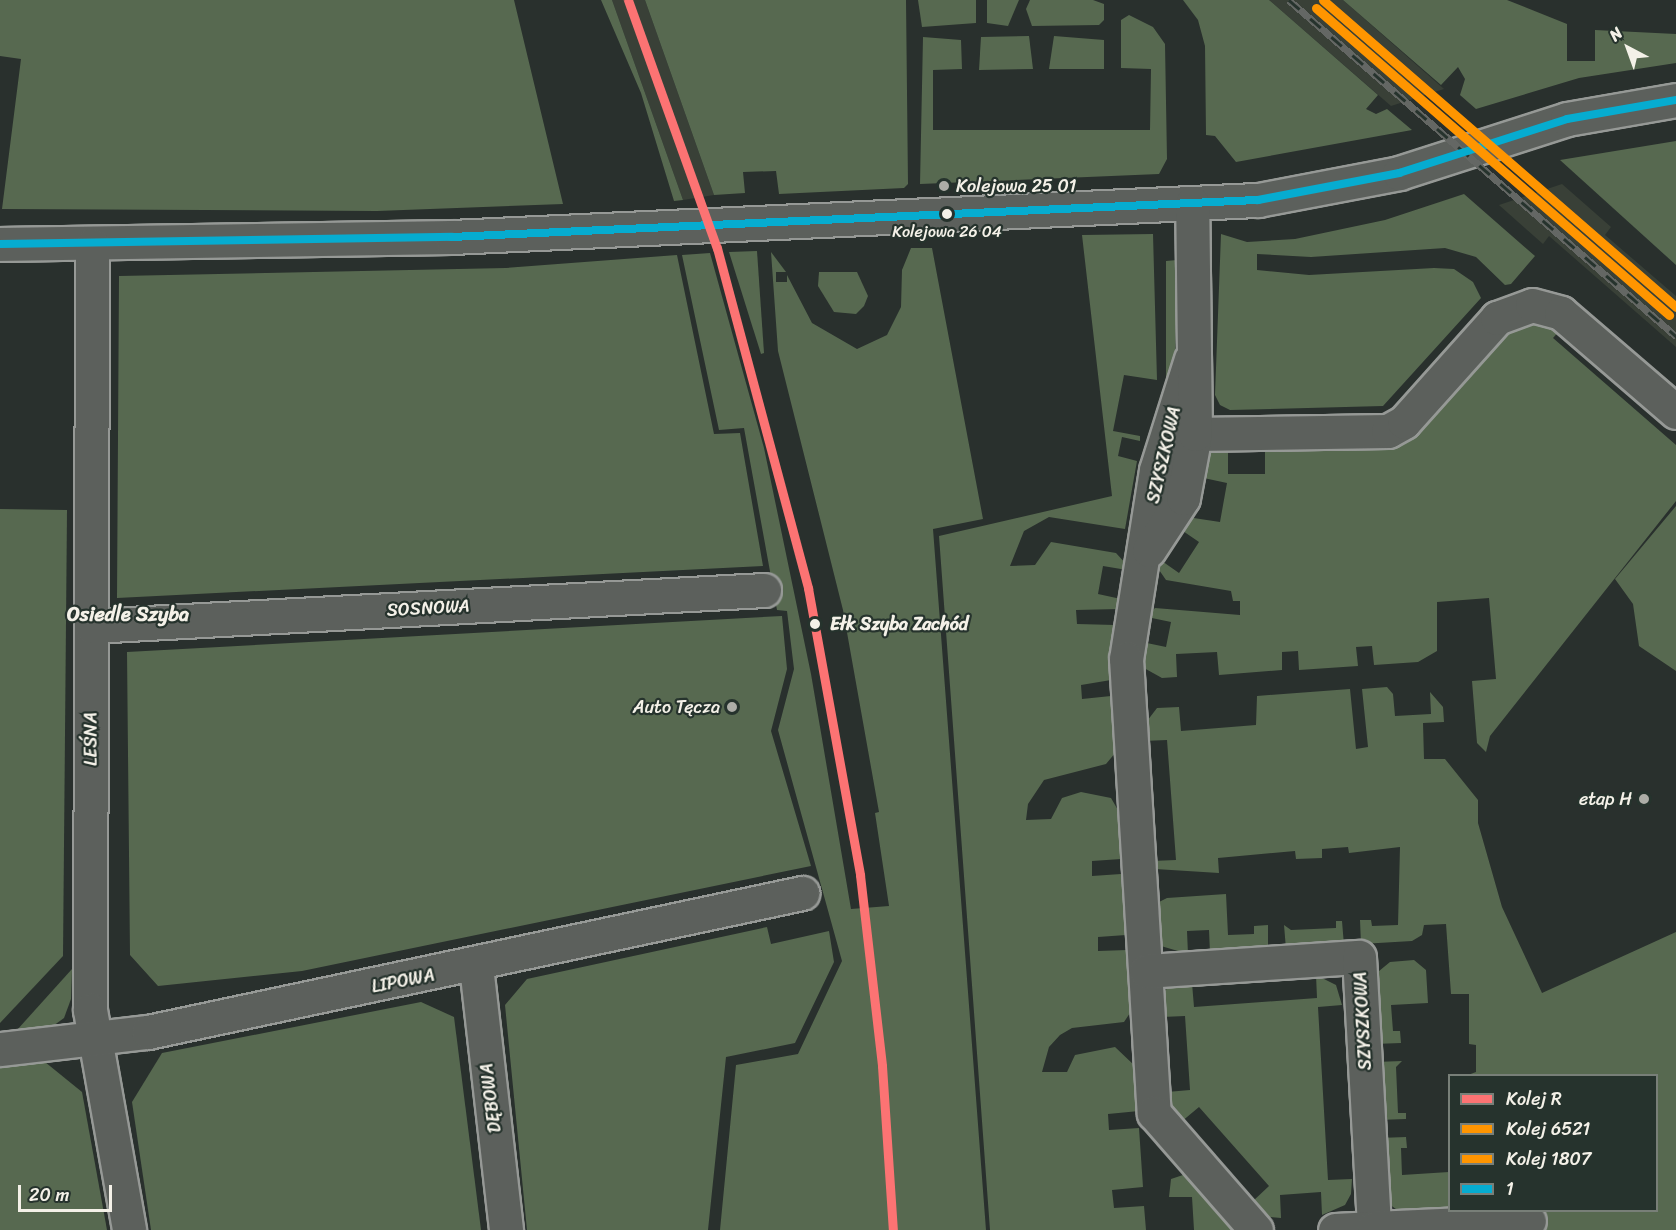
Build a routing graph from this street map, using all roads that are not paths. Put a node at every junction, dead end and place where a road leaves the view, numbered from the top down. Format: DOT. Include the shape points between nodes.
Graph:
graph roads {
  1 [pos="1676,100"];
  2 [pos="1192,203"];
  3 [pos="0,244"];
  4 [pos="92,245"];
  5 [pos="1191,358"];
  6 [pos="1676,412"];
  7 [pos="1195,434"];
  8 [pos="1147,553"];
  9 [pos="764,590"];
  10 [pos="91,626"];
  11 [pos="802,893"];
  12 [pos="476,966"];
  13 [pos="1146,971"];
  14 [pos="96,1039"];
  15 [pos="0,1049"];
  16 [pos="1528,1221"];
  17 [pos="1374,1228"];
  18 [pos="129,1230"];
  19 [pos="507,1230"];
  20 [pos="1256,1230"];
  21 [pos="1335,1230"];
  1 -- 2 [label="street" via="1567,119 1338,187"];
  2 -- 4 [label="street" via="451,237"];
  2 -- 5 [label="street, SZYSZKOWA"];
  3 -- 4 [label="street"];
  4 -- 10 [label="street, LEŚNA"];
  5 -- 7 [label="street, SZYSZKOWA"];
  5 -- 8 [label="street, SZYSZKOWA" via="1156,470"];
  6 -- 7 [label="street" via="1562,314 1532,305 1497,318 1404,422 1388,431"];
  7 -- 8 [label="street, SZYSZKOWA" via="1183,498"];
  8 -- 13 [label="street, SZYSZKOWA" via="1126,659"];
  9 -- 10 [label="street, SOSNOWA"];
  10 -- 14 [label="street, LEŚNA" via="90,1010"];
  11 -- 12 [label="street, LIPOWA"];
  12 -- 14 [label="street, LIPOWA"];
  12 -- 19 [label="street, DĘBOWA"];
  13 -- 17 [label="street, SZYSZKOWA" via="1359,957"];
  13 -- 20 [label="street, SZYSZKOWA" via="1154,1113"];
  14 -- 15 [label="street, LIPOWA"];
  14 -- 18 [label="street, LEŚNA"];
  16 -- 17 [label="street"];
  17 -- 21 [label="street"];
}
